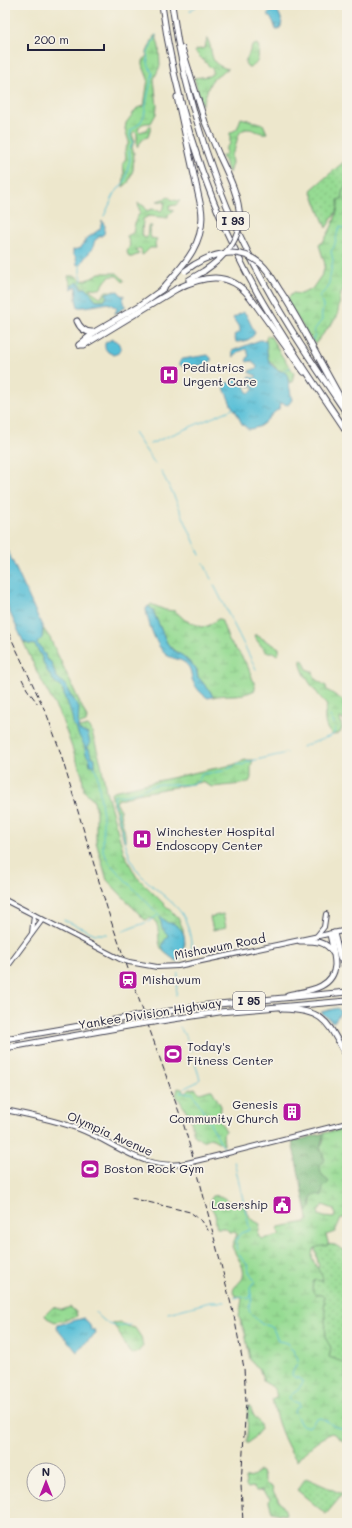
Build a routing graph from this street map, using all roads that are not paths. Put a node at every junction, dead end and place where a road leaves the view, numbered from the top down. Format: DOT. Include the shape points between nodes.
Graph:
graph roads {
  1 [pos="162,5"];
  2 [pos="172,5"];
  3 [pos="177,37"];
  4 [pos="176,80"];
  5 [pos="176,289"];
  6 [pos="161,290"];
  7 [pos="76,321"];
  8 [pos="96,331"];
  9 [pos="314,382"];
  10 [pos="347,411"];
  11 [pos="347,414"];
  12 [pos="347,432"];
  13 [pos="5,900"];
  14 [pos="326,914"];
  15 [pos="34,916"];
  16 [pos="42,920"];
  17 [pos="347,930"];
  18 [pos="332,934"];
  19 [pos="31,935"];
  20 [pos="316,937"];
  21 [pos="347,937"];
  22 [pos="300,941"];
  23 [pos="334,956"];
  24 [pos="347,969"];
  25 [pos="5,970"];
  26 [pos="347,992"];
  27 [pos="347,1001"];
  28 [pos="240,1002"];
  29 [pos="255,1009"];
  30 [pos="5,1039"];
  31 [pos="5,1048"];
  32 [pos="347,1057"];
  33 [pos="5,1110"];
  34 [pos="347,1124"];
  1 -- 4 [label="highway, I 93"];
  2 -- 3 [label="highway, I 93"];
  3 -- 5 [label="highway, bridge" via="205,122 237,196 239,225 235,239 227,252 217,262"];
  3 -- 11 [label="highway, I 93" via="202,139 238,233 279,309"];
  4 -- 6 [label="highway" via="178,103 201,207 202,225 190,256"];
  4 -- 9 [label="highway, I 93" via="198,160 229,237 263,302"];
  5 -- 8 [label="highway" via="84,345 78,345"];
  5 -- 9 [label="highway" via="195,280 210,278 224,279 236,285 250,297 299,367"];
  6 -- 8 [label="highway"];
  6 -- 10 [label="highway, bridge" via="203,260 222,253 238,253 254,259 270,275 314,348"];
  7 -- 8 [label="highway" via="85,331"];
  9 -- 12 [label="highway, I 93"];
  13 -- 15 [label="main road, Mishawum Road"];
  14 -- 20 [label="main road" via="324,927"];
  15 -- 16 [label="main road, Mishawum Road"];
  15 -- 19 [label="main road"];
  16 -- 19 [label="main road"];
  16 -- 22 [label="main road, Mishawum Road, bridge" via="120,959 152,967 178,966"];
  17 -- 18 [label="main road, Mishawum Road"];
  18 -- 20 [label="main road, Mishawum Road"];
  18 -- 23 [label="highway"];
  18 -- 24 [label="highway"];
  19 -- 25 [label="main road"];
  20 -- 22 [label="main road, Mishawum Road"];
  21 -- 24 [label="highway" via="344,953"];
  22 -- 23 [label="highway" via="324,944"];
  23 -- 28 [label="highway" via="333,974 326,984 319,988"];
  26 -- 28 [label="highway, Yankee Division Highway / I 95"];
  27 -- 29 [label="highway, Yankee Division Highway / I 95"];
  28 -- 30 [label="highway, Yankee Division Highway / I 95, bridge" via="136,1016"];
  29 -- 31 [label="highway, Yankee Division Highway / I 95, bridge" via="139,1024"];
  29 -- 32 [label="highway" via="298,1010 317,1016 331,1028"];
  33 -- 34 [label="main road, Olympia Avenue, bridge" via="71,1126 145,1161 167,1165 187,1163"];
}
